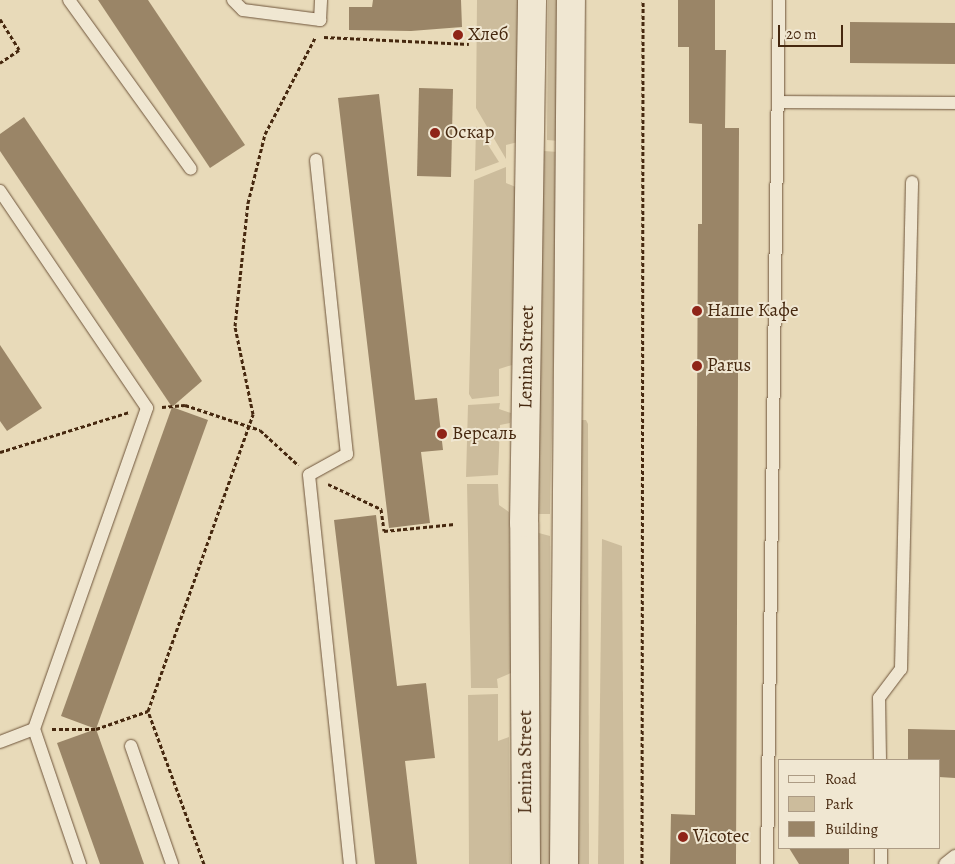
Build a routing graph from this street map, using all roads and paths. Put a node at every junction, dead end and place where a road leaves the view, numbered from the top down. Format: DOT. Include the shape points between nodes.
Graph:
graph roads {
  1 [pos="69,0"];
  2 [pos="233,0"];
  3 [pos="321,0"];
  4 [pos="532,0"];
  5 [pos="571,0"];
  6 [pos="643,0"];
  7 [pos="779,0"];
  8 [pos="0,19"];
  9 [pos="469,44"];
  10 [pos="0,63"];
  11 [pos="778,102"];
  12 [pos="955,103"];
  13 [pos="316,160"];
  14 [pos="191,169"];
  15 [pos="912,182"];
  16 [pos="0,191"];
  17 [pos="147,408"];
  18 [pos="249,428"];
  19 [pos="0,452"];
  20 [pos="309,476"];
  21 [pos="455,524"];
  22 [pos="148,711"];
  23 [pos="34,729"];
  24 [pos="0,742"];
  25 [pos="131,746"];
  26 [pos="880,759"];
  27 [pos="880,849"];
  28 [pos="955,856"];
  29 [pos="80,864"];
  30 [pos="172,864"];
  31 [pos="204,864"];
  32 [pos="350,864"];
  33 [pos="526,864"];
  34 [pos="564,864"];
  35 [pos="642,864"];
  36 [pos="767,864"];
  37 [pos="881,864"];
  38 [pos="945,864"];
  1 -- 14 [label="lane"];
  2 -- 3 [label="lane" via="243,10 320,20"];
  4 -- 33 [label="street, Lenina Street" via="524,523"];
  5 -- 34 [label="street, Lenina Street"];
  6 -- 35 [label="path"];
  7 -- 11 [label="lane"];
  8 -- 10 [label="path" via="19,50"];
  9 -- 18 [label="path" via="316,36 265,134 248,203 235,326 253,414"];
  11 -- 12 [label="lane"];
  11 -- 36 [label="lane"];
  13 -- 20 [label="lane" via="347,454"];
  15 -- 26 [label="lane" via="901,669 879,698"];
  16 -- 17 [label="lane"];
  17 -- 18 [label="path" via="185,405"];
  17 -- 19 [label="path"];
  17 -- 23 [label="lane"];
  18 -- 20 [label="path" via="260,430"];
  18 -- 22 [label="path"];
  20 -- 21 [label="path" via="381,509 384,531"];
  20 -- 32 [label="lane"];
  22 -- 23 [label="path" via="96,729"];
  22 -- 31 [label="path"];
  23 -- 24 [label="lane"];
  23 -- 29 [label="lane"];
  25 -- 30 [label="lane"];
  27 -- 37 [label="lane"];
  28 -- 38 [label="lane"];
}
